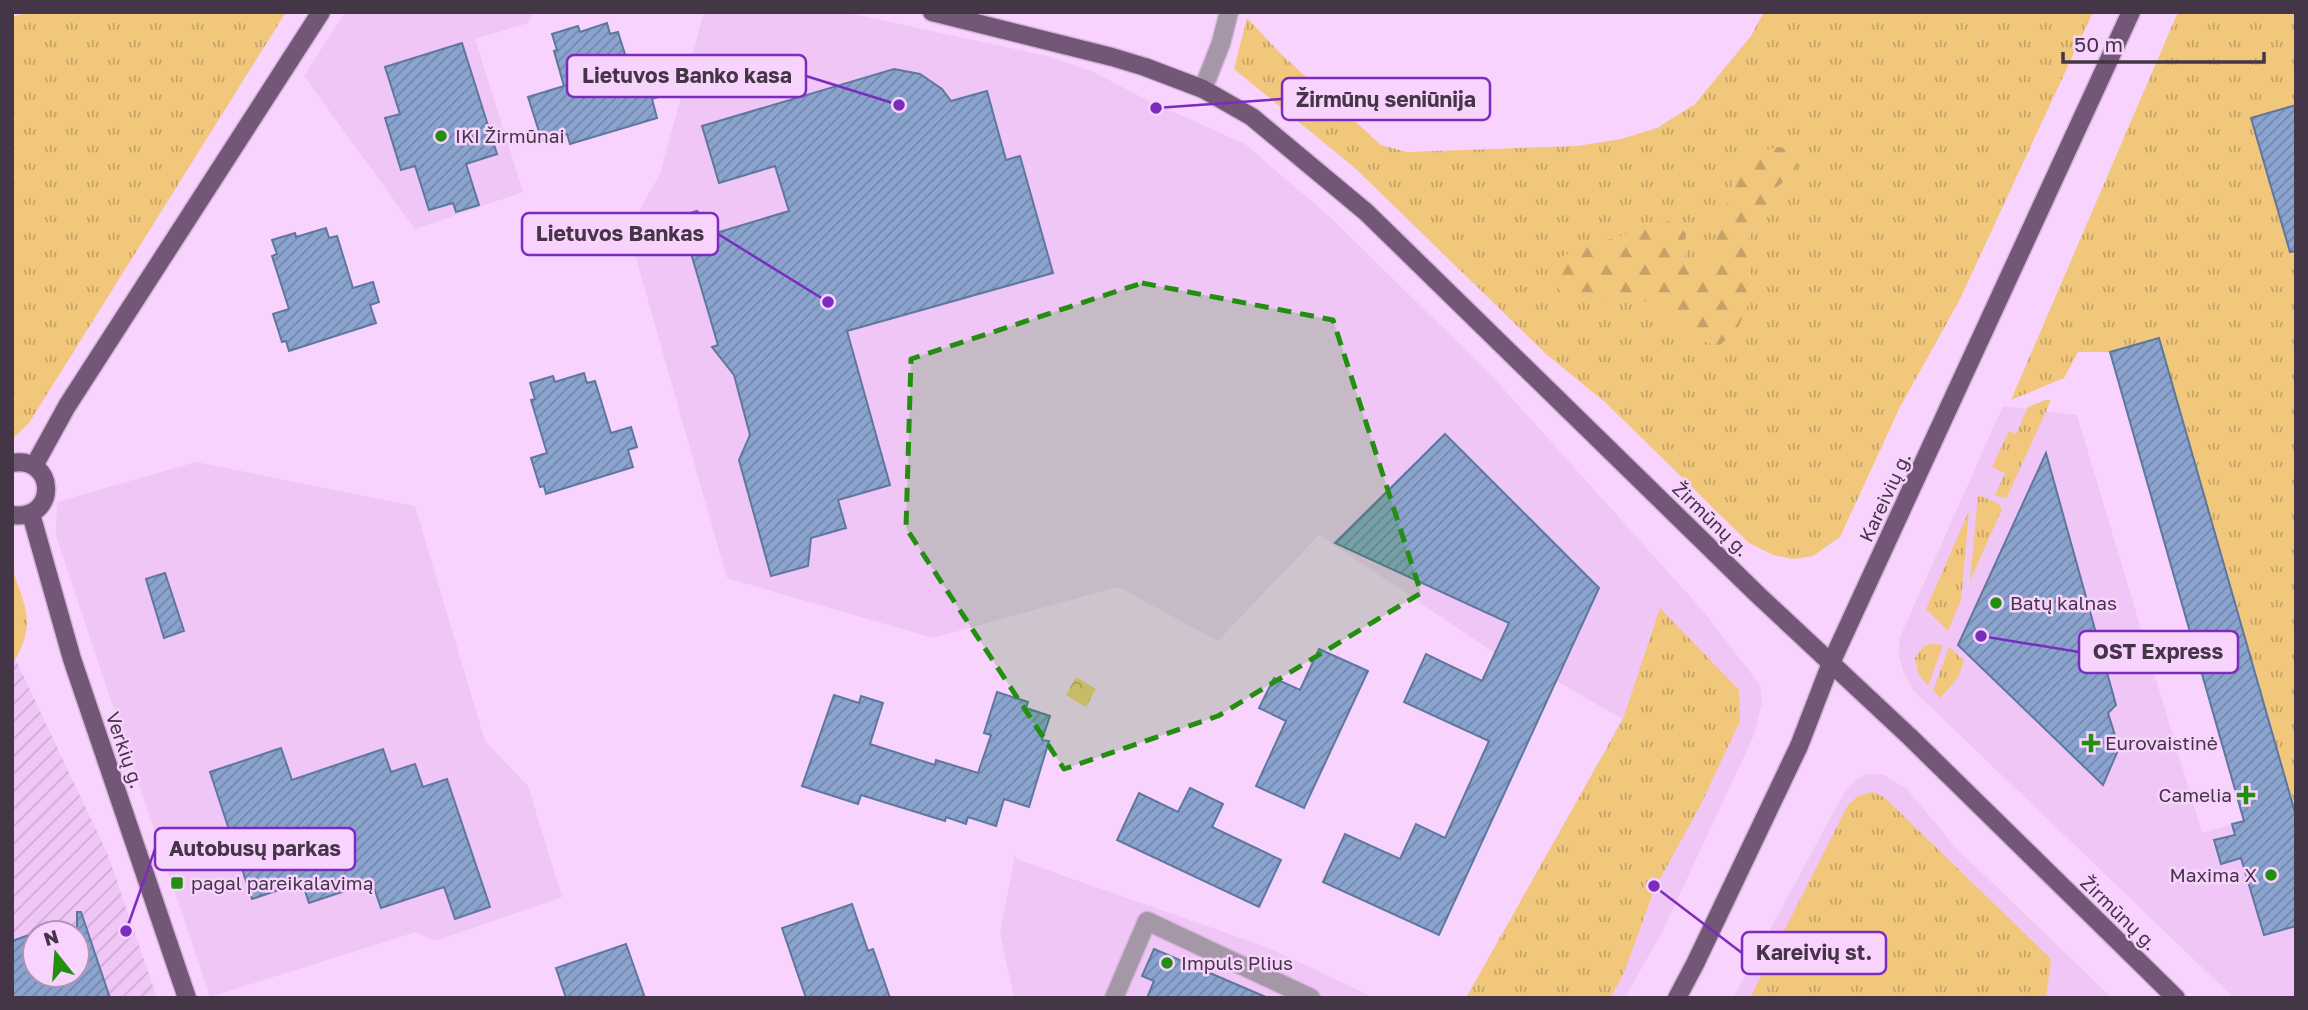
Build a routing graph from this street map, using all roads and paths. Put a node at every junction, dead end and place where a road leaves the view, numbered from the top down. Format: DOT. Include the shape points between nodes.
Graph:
graph roads {
  1 [pos="321,12"];
  2 [pos="932,12"];
  3 [pos="1229,12"];
  4 [pos="2131,12"];
  5 [pos="1203,89"];
  6 [pos="12,463"];
  7 [pos="34,466"];
  8 [pos="31,514"];
  9 [pos="12,515"];
  10 [pos="1831,663"];
  11 [pos="187,998"];
  12 [pos="1114,998"];
  13 [pos="1311,998"];
  14 [pos="1677,998"];
  15 [pos="2176,998"];
  1 -- 7 [label="main road" via="67,406"];
  2 -- 5 [label="main road, Žirmūnų g." via="1112,57"];
  3 -- 5 [label="street"];
  4 -- 10 [label="main road, Kareivių g."];
  5 -- 10 [label="main road, Žirmūnų g." via="1252,117 1366,212"];
  6 -- 7 [label="main road"];
  7 -- 8 [label="main road" via="46,481 47,491"];
  8 -- 9 [label="main road"];
  8 -- 11 [label="main road, Verkių g." via="72,659"];
  10 -- 14 [label="main road, Kareivių g." via="1799,746"];
  10 -- 15 [label="main road, Žirmūnų g."];
  12 -- 13 [label="street" via="1147,920"];
}
